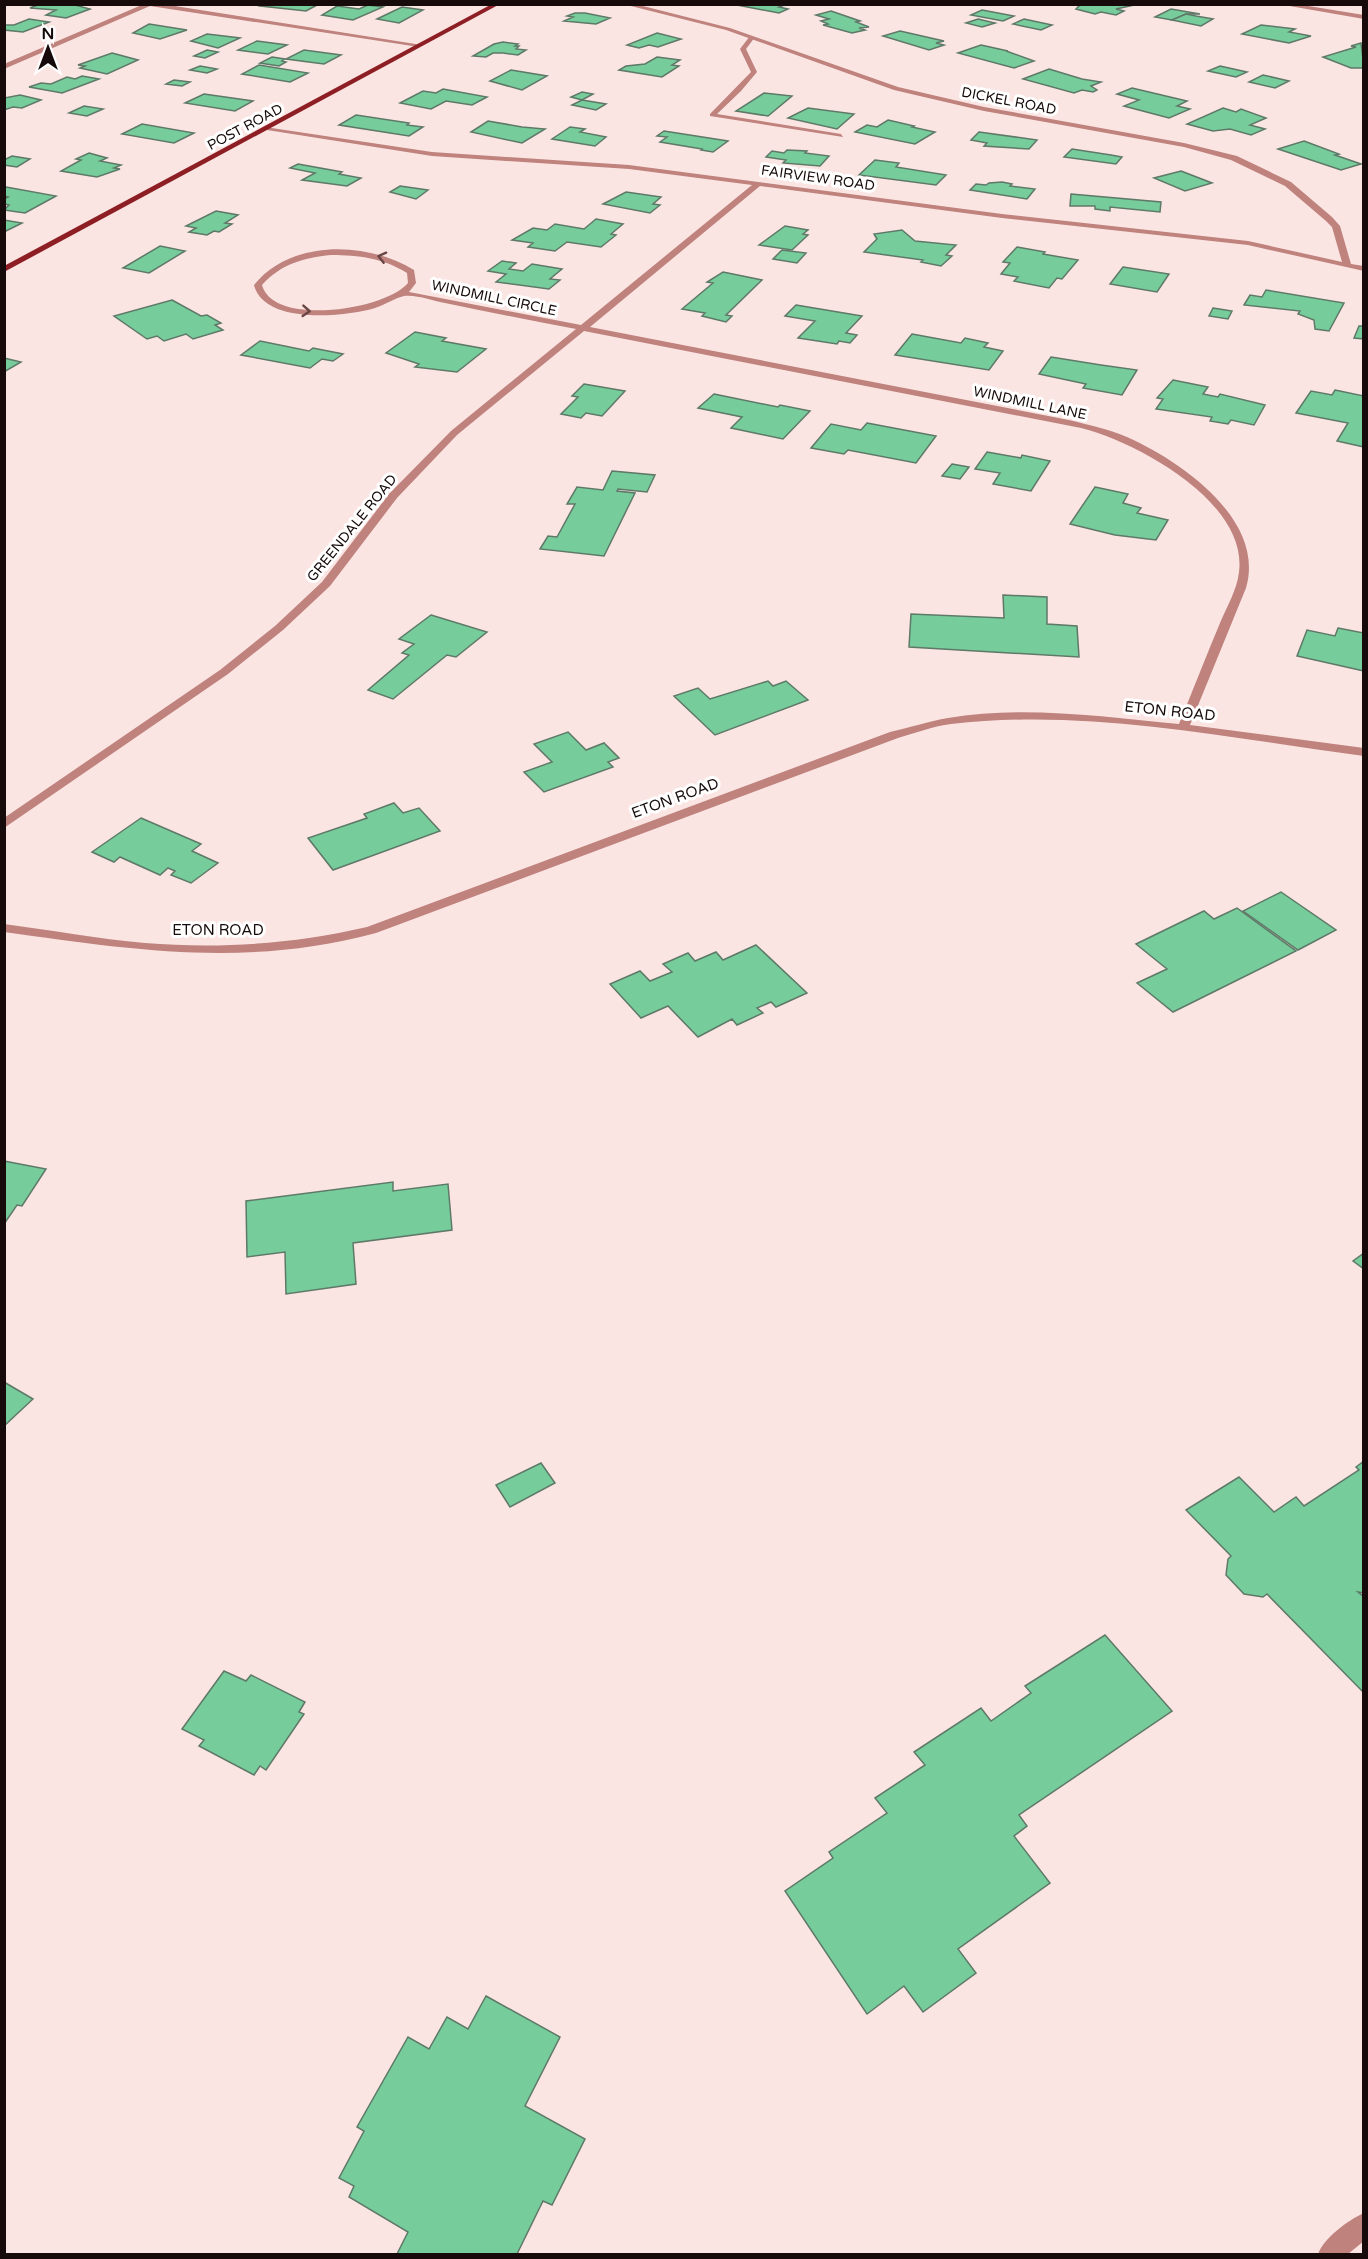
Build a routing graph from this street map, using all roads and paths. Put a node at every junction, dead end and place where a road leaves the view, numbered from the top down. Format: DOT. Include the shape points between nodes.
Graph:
graph roads {
  1 [pos="497,4"];
  2 [pos="626,4"];
  3 [pos="1281,4"];
  4 [pos="149,5"];
  5 [pos="1306,5"];
  6 [pos="1364,17"];
  7 [pos="752,37"];
  8 [pos="419,45"];
  9 [pos="4,67"];
  10 [pos="267,128"];
  11 [pos="841,136"];
  12 [pos="760,183"];
  13 [pos="1347,265"];
  14 [pos="1364,269"];
  15 [pos="4,270"];
  16 [pos="404,293"];
  17 [pos="579,328"];
  18 [pos="1183,728"];
  19 [pos="1364,752"];
  20 [pos="4,824"];
  21 [pos="4,928"];
  22 [pos="1364,2224"];
  23 [pos="1330,2254"];
  1 -- 8 [label="main road, POST ROAD"];
  2 -- 7 [label="street, DICKEL ROAD"];
  3 -- 5 [label="street"];
  4 -- 8 [label="street"];
  4 -- 9 [label="street"];
  5 -- 6 [label="street"];
  7 -- 11 [label="street" via="743,49 754,72 712,115"];
  7 -- 13 [label="street, DICKEL ROAD" via="896,89 1184,145 1244,162 1288,184 1329,219 1336,226"];
  8 -- 10 [label="main road, POST ROAD"];
  10 -- 12 [label="street, FAIRVIEW ROAD" via="432,154 619,166"];
  10 -- 15 [label="main road, POST ROAD"];
  12 -- 13 [label="street, FAIRVIEW ROAD" via="1002,216 1248,243"];
  12 -- 17 [label="street, GREENDALE ROAD"];
  13 -- 14 [label="street, FAIRVIEW ROAD"];
  16 -- 16 [label="street, WINDMILL CIRCLE, one-way" via="412,284 411,272 401,263 364,253 323,254 293,260 264,274 258,285 260,293 278,306 319,312 357,310"];
  16 -- 17 [label="street, WINDMILL CIRCLE"];
  17 -- 18 [label="street, WINDMILL LANE" via="1100,431 1124,439 1187,476 1230,521 1245,566 1238,593"];
  17 -- 20 [label="street, GREENDALE ROAD" via="454,433 393,496 326,584 279,628 224,672"];
  18 -- 19 [label="street, ETON ROAD"];
  18 -- 21 [label="street, ETON ROAD" via="1025,716 949,721 894,735 371,930 337,939 292,946 145,947"];
  22 -- 23 [label="street"];
}
